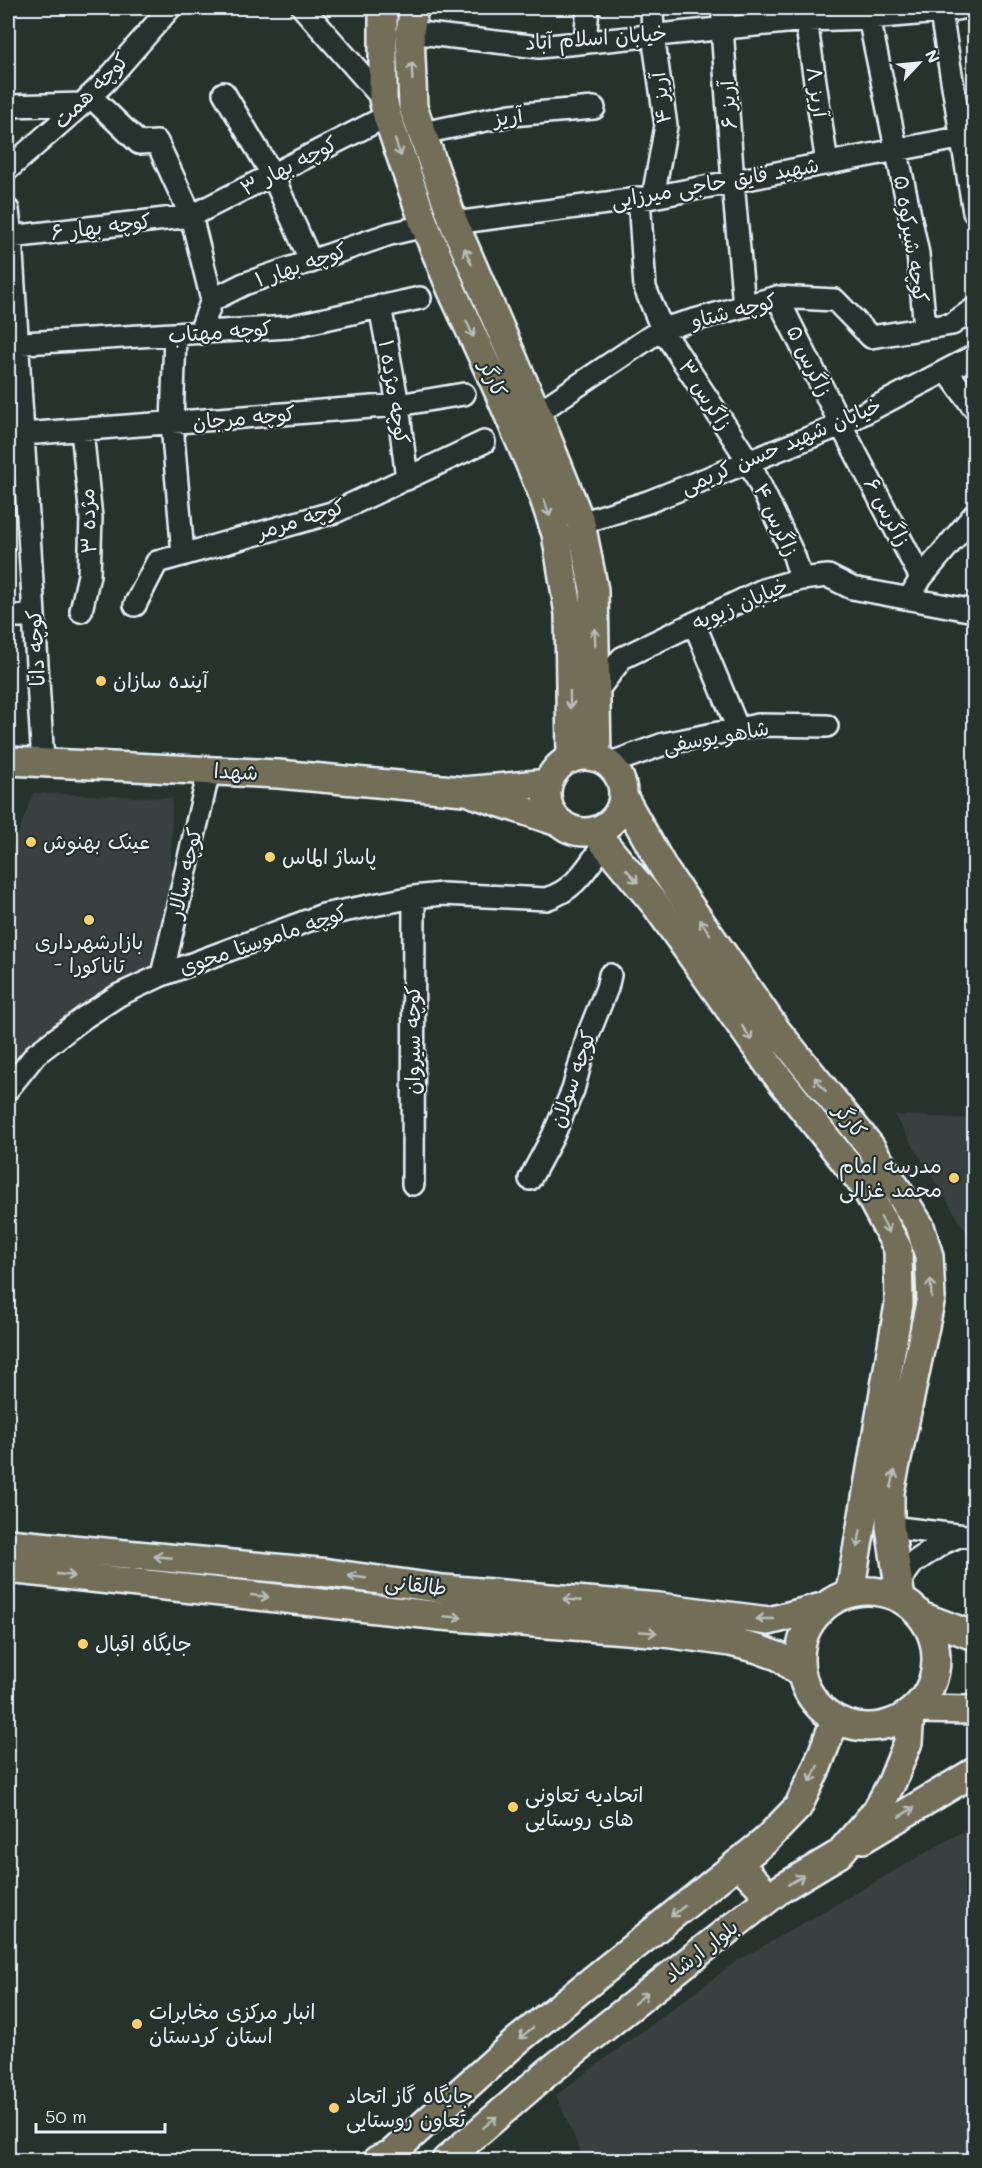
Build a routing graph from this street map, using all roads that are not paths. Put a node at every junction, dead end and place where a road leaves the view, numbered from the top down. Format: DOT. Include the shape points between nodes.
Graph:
graph roads {
  1 [pos="170,8"];
  2 [pos="303,8"];
  3 [pos="383,8"];
  4 [pos="588,8"];
  5 [pos="652,8"];
  6 [pos="962,8"];
  7 [pos="940,10"];
  8 [pos="868,13"];
  9 [pos="798,16"];
  10 [pos="723,18"];
  11 [pos="412,20"];
  12 [pos="652,35"];
  13 [pos="585,42"];
  14 [pos="224,93"];
  15 [pos="86,100"];
  16 [pos="8,106"];
  17 [pos="385,107"];
  18 [pos="594,108"];
  19 [pos="422,133"];
  20 [pos="968,136"];
  21 [pos="896,150"];
  22 [pos="827,164"];
  23 [pos="8,169"];
  24 [pos="272,174"];
  25 [pos="733,182"];
  26 [pos="646,197"];
  27 [pos="8,210"];
  28 [pos="975,212"];
  29 [pos="191,216"];
  30 [pos="454,223"];
  31 [pos="425,226"];
  32 [pos="11,237"];
  33 [pos="311,262"];
  34 [pos="777,297"];
  35 [pos="420,298"];
  36 [pos="212,300"];
  37 [pos="380,306"];
  38 [pos="744,306"];
  39 [pos="975,309"];
  40 [pos="925,328"];
  41 [pos="662,329"];
  42 [pos="202,333"];
  43 [pos="175,334"];
  44 [pos="13,344"];
  45 [pos="975,356"];
  46 [pos="947,372"];
  47 [pos="464,394"];
  48 [pos="398,405"];
  49 [pos="975,408"];
  50 [pos="537,413"];
  51 [pos="172,424"];
  52 [pos="841,425"];
  53 [pos="18,428"];
  54 [pos="82,430"];
  55 [pos="484,442"];
  56 [pos="749,462"];
  57 [pos="407,478"];
  58 [pos="975,515"];
  59 [pos="581,523"];
  60 [pos="183,555"];
  61 [pos="921,578"];
  62 [pos="801,579"];
  63 [pos="909,599"];
  64 [pos="135,606"];
  65 [pos="81,611"];
  66 [pos="975,611"];
  67 [pos="8,616"];
  68 [pos="34,616"];
  69 [pos="694,623"];
  70 [pos="596,692"];
  71 [pos="827,726"];
  72 [pos="738,729"];
  73 [pos="592,760"];
  74 [pos="8,761"];
  75 [pos="43,763"];
  76 [pos="209,771"];
  77 [pos="548,783"];
  78 [pos="464,790"];
  79 [pos="623,796"];
  80 [pos="561,823"];
  81 [pos="600,837"];
  82 [pos="414,897"];
  83 [pos="162,975"];
  84 [pos="610,975"];
  85 [pos="8,1089"];
  86 [pos="530,1179"];
  87 [pos="413,1184"];
  88 [pos="890,1527"];
  89 [pos="967,1536"];
  90 [pos="8,1543"];
  91 [pos="8,1569"];
  92 [pos="850,1592"];
  93 [pos="512,1595"];
  94 [pos="907,1599"];
  95 [pos="822,1608"];
  96 [pos="508,1621"];
  97 [pos="975,1636"];
  98 [pos="801,1674"];
  99 [pos="975,1710"];
  100 [pos="913,1712"];
  101 [pos="835,1720"];
  102 [pos="975,1772"];
  103 [pos="839,1854"];
  104 [pos="738,1863"];
  105 [pos="770,1897"];
  106 [pos="377,2160"];
  107 [pos="446,2160"];
  1 -- 15 [label="street, کوچه همت"];
  2 -- 17 [label="street"];
  3 -- 17 [label="main road, کارگر"];
  4 -- 13 [label="street"];
  5 -- 12 [label="street, آریز ۴"];
  6 -- 7 [label="street, خیابان اسلام آباد"];
  7 -- 8 [label="street, خیابان اسلام آباد"];
  7 -- 20 [label="street"];
  8 -- 9 [label="street, خیابان اسلام آباد"];
  8 -- 21 [label="street, کوچه شیرکوه ۵"];
  9 -- 10 [label="street, خیابان اسلام آباد"];
  9 -- 22 [label="street, آریز ۸"];
  10 -- 12 [label="street, خیابان اسلام آباد"];
  10 -- 25 [label="street, آریز ۶"];
  11 -- 13 [label="street, خیابان اسلام آباد" via="538,47"];
  19 -- 11 [label="main road, کارگر, one-way" via="413,107"];
  12 -- 13 [label="street, خیابان اسلام آباد"];
  12 -- 26 [label="street, آریز ۴" via="666,126"];
  14 -- 24 [label="street"];
  15 -- 16 [label="street"];
  15 -- 23 [label="street, کوچه همت"];
  15 -- 29 [label="street" via="139,143 156,142"];
  17 -- 24 [label="street, کوچه بهار ۳"];
  17 -- 31 [label="main road, کارگر, one-way"];
  18 -- 19 [label="street, آریز" via="511,115"];
  19 -- 30 [label="main road, کارگر"];
  20 -- 21 [label="street, شهید فایق حاجی میرزایی"];
  20 -- 28 [label="street"];
  21 -- 22 [label="street, شهید فایق حاجی میرزایی"];
  21 -- 40 [label="street, کوچه شیرکوه ۵" via="918,254"];
  22 -- 25 [label="street, شهید فایق حاجی میرزایی"];
  24 -- 29 [label="street, کوچه بهار ۳"];
  24 -- 33 [label="street"];
  25 -- 26 [label="street, شهید فایق حاجی میرزایی"];
  25 -- 38 [label="street, آریز ۶"];
  26 -- 30 [label="street, شهید فایق حاجی میرزایی"];
  26 -- 41 [label="street, آریز ۴" via="645,288"];
  27 -- 32 [label="street, کوچه دانا"];
  29 -- 32 [label="street, کوچه بهار ۶"];
  29 -- 36 [label="street"];
  30 -- 31 [label="main road"];
  50 -- 30 [label="main road, کارگر, one-way"];
  31 -- 33 [label="street, کوچه بهار ۱"];
  31 -- 73 [label="main road, کارگر, one-way" via="541,490 556,534"];
  32 -- 44 [label="street, کوچه دانا"];
  33 -- 36 [label="street, کوچه بهار ۱" via="244,284"];
  34 -- 38 [label="street, کوچه شتاو"];
  34 -- 40 [label="street, کوچه شتاو" via="835,300 871,337"];
  34 -- 52 [label="street, زاگرس ۵"];
  35 -- 37 [label="street, کوچه مهتاب"];
  36 -- 42 [label="street"];
  37 -- 42 [label="street, کوچه مهتاب" via="289,327"];
  37 -- 48 [label="street, کوچه مژده ۱"];
  38 -- 41 [label="street, کوچه شتاو"];
  39 -- 40 [label="street, کوچه شتاو" via="952,324"];
  41 -- 50 [label="street, کوچه شتاو"];
  41 -- 56 [label="street, زاگرس ۳"];
  42 -- 43 [label="street, کوچه مهتاب"];
  43 -- 44 [label="street, کوچه مهتاب"];
  43 -- 51 [label="street"];
  44 -- 53 [label="street, کوچه دانا"];
  45 -- 46 [label="street, خیابان شهید حسن کریمی"];
  46 -- 49 [label="street"];
  46 -- 52 [label="street, خیابان شهید حسن کریمی"];
  47 -- 48 [label="street, کوچه مرجان"];
  48 -- 51 [label="street, کوچه مرجان"];
  48 -- 57 [label="street, کوچه مژده ۱"];
  50 -- 59 [label="main road, کارگر"];
  51 -- 54 [label="street, کوچه مرجان"];
  51 -- 60 [label="street"];
  52 -- 56 [label="street, خیابان شهید حسن کریمی"];
  52 -- 61 [label="street, زاگرس ۶"];
  53 -- 54 [label="street, کوچه مرجان"];
  53 -- 68 [label="street, کوچه دانا"];
  54 -- 65 [label="street, مژده ۳" via="91,518 89,575"];
  55 -- 57 [label="street, کوچه مرمر"];
  56 -- 59 [label="street, خیابان شهید حسن کریمی" via="648,502"];
  56 -- 62 [label="street, زاگرس ۴"];
  57 -- 60 [label="street, کوچه مرمر" via="334,512"];
  58 -- 61 [label="street"];
  70 -- 59 [label="main road, کارگر, one-way" via="594,590"];
  60 -- 64 [label="street, کوچه مرمر" via="157,562"];
  61 -- 63 [label="street"];
  62 -- 63 [label="street, خیابان زیویه" via="828,576 852,588"];
  62 -- 69 [label="street, خیابان زیویه" via="764,590"];
  63 -- 66 [label="street, خیابان زیویه"];
  67 -- 68 [label="street"];
  68 -- 75 [label="street, کوچه دانا"];
  69 -- 70 [label="street, خیابان زیویه" via="622,658"];
  69 -- 72 [label="street"];
  70 -- 73 [label="main road, کارگر"];
  71 -- 72 [label="street, شاهو یوسفی" via="758,725"];
  72 -- 73 [label="street, شاهو یوسفی"];
  73 -- 77 [label="main road" via="557,768"];
  73 -- 79 [label="main road" via="619,778"];
  74 -- 75 [label="main road, شهدا"];
  75 -- 76 [label="main road, شهدا"];
  76 -- 78 [label="main road, شهدا"];
  76 -- 83 [label="street, کوچه سالار"];
  77 -- 78 [label="main road"];
  77 -- 80 [label="main road" via="547,801"];
  78 -- 80 [label="main road"];
  79 -- 81 [label="main road" via="617,814 603,827"];
  88 -- 79 [label="main road, کارگر, one-way" via="890,1492 931,1298 929,1256 920,1226 870,1146 777,1031 665,871"];
  80 -- 81 [label="main road"];
  81 -- 82 [label="street, کوچه ماموستا محوی" via="572,886 561,894 546,898 442,894"];
  81 -- 92 [label="main road, کارگر, one-way" via="655,904 771,1068 865,1187 898,1249 899,1304"];
  82 -- 83 [label="street, کوچه ماموستا محوی" via="323,915"];
  82 -- 87 [label="street, کوچه سیروان"];
  83 -- 85 [label="street, کوچه ماموستا محوی" via="85,1017 36,1054"];
  84 -- 86 [label="street, کوچه سولان" via="573,1090"];
  88 -- 89 [label="street"];
  88 -- 94 [label="main road, کارگر"];
  89 -- 94 [label="street" via="943,1543 913,1563"];
  93 -- 90 [label="main road, طالقانی, one-way" via="329,1573"];
  91 -- 96 [label="main road, طالقانی, one-way"];
  92 -- 94 [label="main road" via="877,1591"];
  92 -- 95 [label="main road"];
  95 -- 93 [label="main road, طالقانی, one-way" via="770,1621"];
  93 -- 96 [label="main road"];
  94 -- 97 [label="main road"];
  94 -- 100 [label="main road" via="934,1638 937,1663 931,1688"];
  95 -- 98 [label="main road" via="807,1627 800,1650"];
  96 -- 98 [label="main road, طالقانی, one-way" via="730,1642 780,1657"];
  98 -- 101 [label="main road" via="813,1701"];
  99 -- 100 [label="main road"];
  100 -- 101 [label="main road" via="893,1724 873,1728"];
  100 -- 103 [label="main road, بلوار ارشاد" via="908,1742 892,1782 877,1810"];
  101 -- 104 [label="main road, one-way" via="798,1807"];
  103 -- 102 [label="main road, one-way"];
  105 -- 103 [label="main road, بلوار ارشاد, one-way"];
  104 -- 105 [label="main road"];
  104 -- 106 [label="main road, one-way" via="518,2040 391,2154"];
  107 -- 105 [label="main road, بلوار ارشاد, one-way" via="547,2073"];
}
